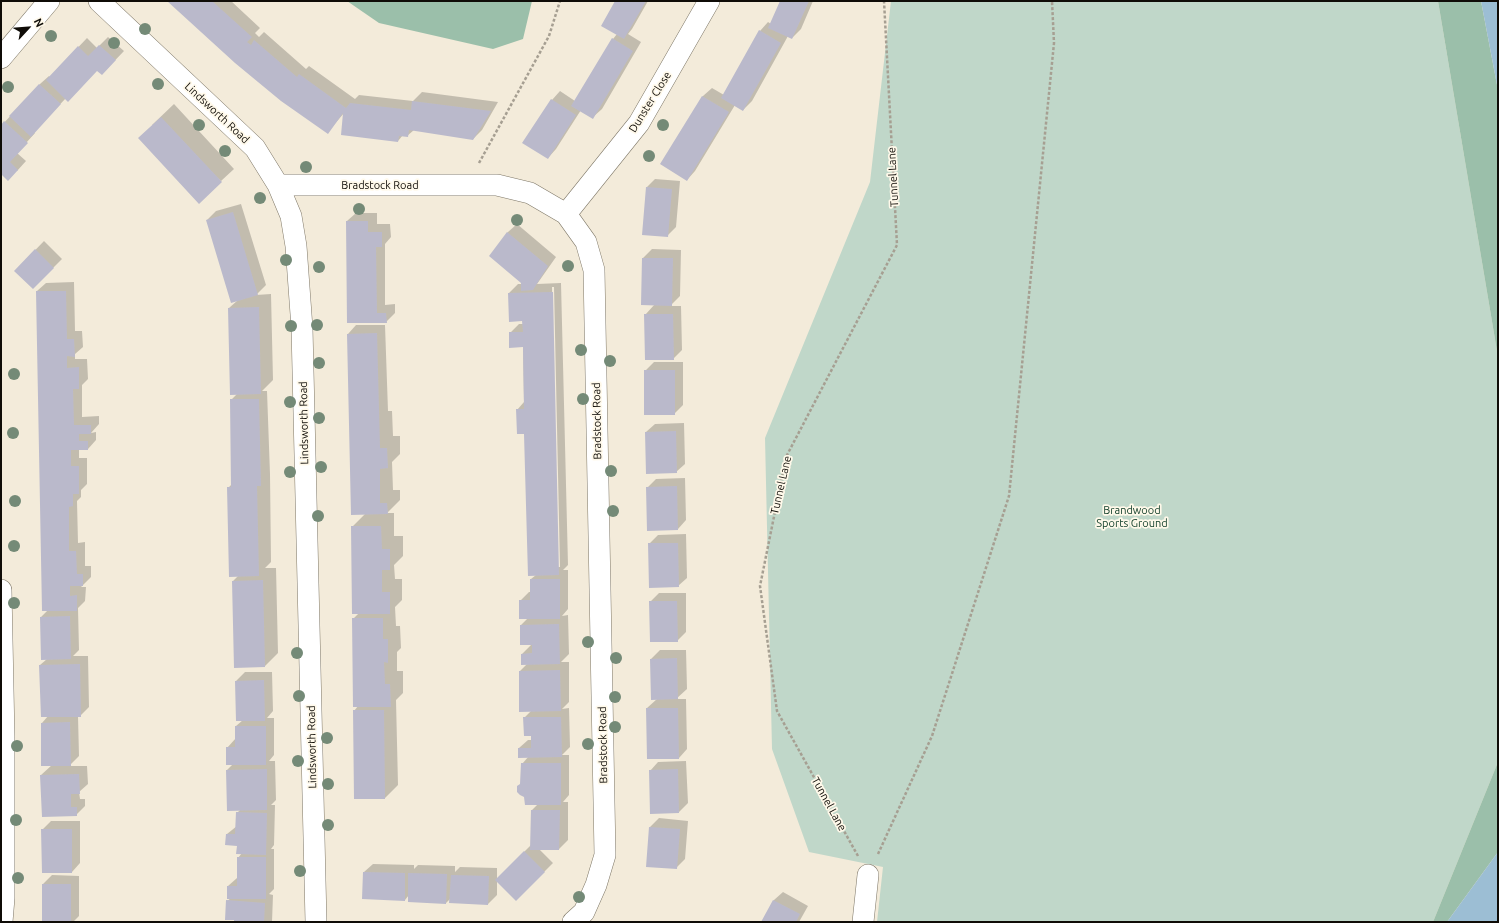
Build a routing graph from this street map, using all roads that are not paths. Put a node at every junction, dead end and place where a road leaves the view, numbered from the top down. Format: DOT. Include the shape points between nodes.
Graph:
graph roads {
  1 [pos="49,1"];
  2 [pos="99,1"];
  3 [pos="709,1"];
  4 [pos="1,58"];
  5 [pos="278,185"];
  6 [pos="566,214"];
  7 [pos="1,590"];
  8 [pos="3,738"];
  9 [pos="868,875"];
  10 [pos="2,922"];
  11 [pos="316,922"];
  12 [pos="573,922"];
  13 [pos="863,922"];
  1 -- 4 [label="street"];
  2 -- 5 [label="street, Lindsworth Road" via="255,148"];
  3 -- 6 [label="street, Dunster Close" via="639,123"];
  5 -- 6 [label="street, Bradstock Road" via="497,185 530,193"];
  5 -- 11 [label="street, Lindsworth Road" via="291,216 296,246 302,328"];
  6 -- 12 [label="street, Bradstock Road" via="586,242 594,270 605,855 584,912"];
  7 -- 8 [label="street"];
  8 -- 10 [label="street"];
  9 -- 13 [label="street"];
}
